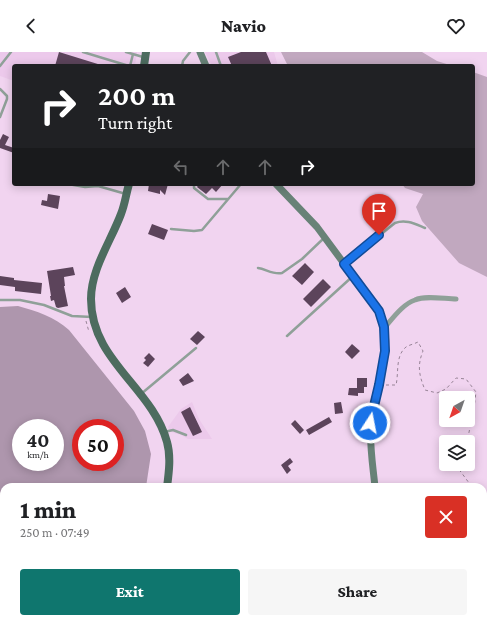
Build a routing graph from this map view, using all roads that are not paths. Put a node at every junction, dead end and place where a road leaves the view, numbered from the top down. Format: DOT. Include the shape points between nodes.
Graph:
graph roads {
  1 [pos="11,52"];
  2 [pos="83,52"];
  3 [pos="126,52"];
  4 [pos="190,52"];
  5 [pos="200,52"];
  6 [pos="216,52"];
  7 [pos="133,54"];
  8 [pos="145,55"];
  9 [pos="122,64"];
  10 [pos="130,64"];
  11 [pos="182,64"];
  12 [pos="205,64"];
  13 [pos="221,64"];
  14 [pos="0,66"];
  15 [pos="0,89"];
  16 [pos="0,117"];
  17 [pos="79,186"];
  18 [pos="91,186"];
  19 [pos="100,186"];
  20 [pos="128,186"];
  21 [pos="194,186"];
  22 [pos="239,186"];
  23 [pos="278,186"];
  24 [pos="126,194"];
  25 [pos="229,199"];
  26 [pos="171,228"];
  27 [pos="425,228"];
  28 [pos="324,237"];
  29 [pos="344,264"];
  30 [pos="258,268"];
  31 [pos="353,276"];
  32 [pos="456,299"];
  33 [pos="0,300"];
  34 [pos="89,317"];
  35 [pos="384,327"];
  36 [pos="287,336"];
  37 [pos="196,348"];
  38 [pos="141,395"];
  39 [pos="164,432"];
  40 [pos="186,435"];
  41 [pos="168,483"];
  42 [pos="375,483"];
  1 -- 14 [label="lane"];
  2 -- 9 [label="lane"];
  3 -- 7 [label="lane"];
  4 -- 11 [label="lane"];
  5 -- 12 [label="main road"];
  6 -- 13 [label="lane"];
  7 -- 8 [label="lane"];
  7 -- 10 [label="lane"];
  15 -- 16 [label="lane" via="7,99"];
  17 -- 18 [label="lane"];
  19 -- 24 [label="lane"];
  20 -- 24 [label="main road"];
  21 -- 25 [label="lane" via="208,199"];
  22 -- 25 [label="lane"];
  23 -- 28 [label="main road"];
  24 -- 34 [label="main road" via="122,212 96,273"];
  25 -- 26 [label="lane" via="202,230"];
  27 -- 29 [label="lane" via="407,221 395,223"];
  28 -- 29 [label="main road"];
  28 -- 30 [label="lane" via="302,259 282,273"];
  29 -- 31 [label="main road"];
  31 -- 35 [label="main road" via="379,311"];
  31 -- 36 [label="lane"];
  32 -- 35 [label="street" via="416,299"];
  33 -- 34 [label="lane" via="20,300 44,305 72,316"];
  34 -- 38 [label="main road" via="102,345"];
  35 -- 42 [label="main road" via="385,351 370,423"];
  37 -- 38 [label="lane"];
  38 -- 39 [label="main road"];
  39 -- 40 [label="lane" via="173,430"];
  39 -- 41 [label="main road" via="169,452"];
}
